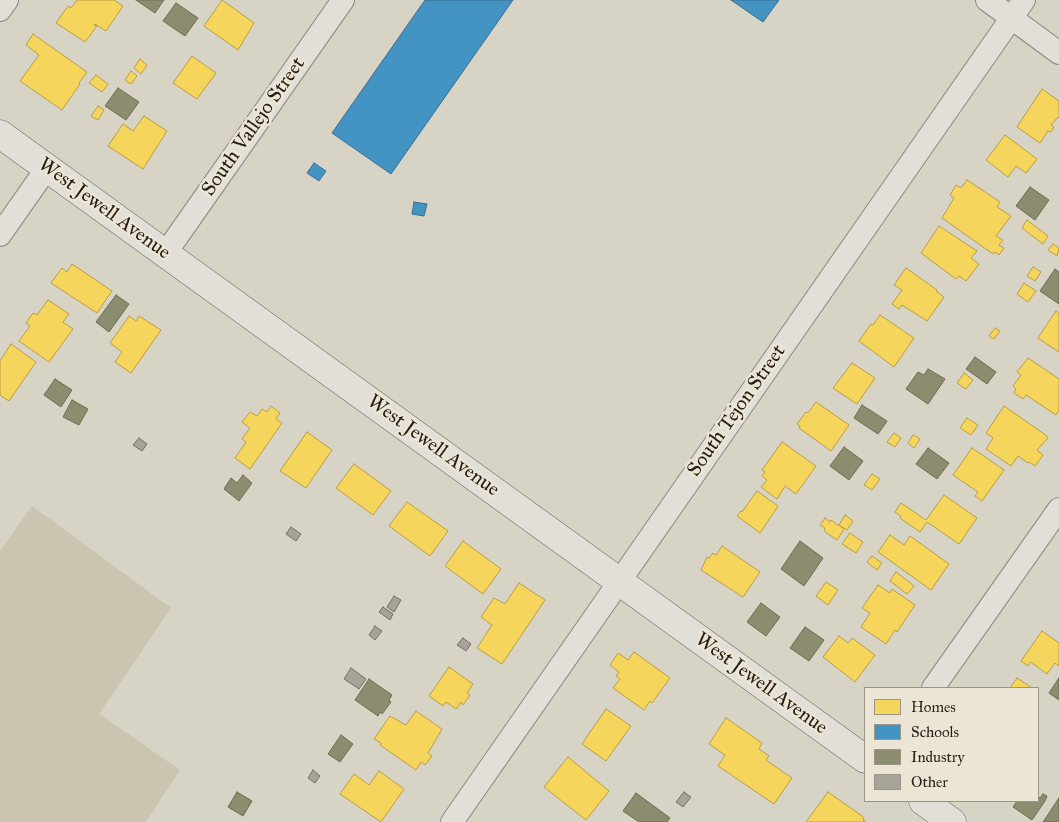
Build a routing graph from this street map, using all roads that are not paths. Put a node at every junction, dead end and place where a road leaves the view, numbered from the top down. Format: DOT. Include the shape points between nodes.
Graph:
graph roads {
  1 [pos="7,0"];
  2 [pos="343,0"];
  3 [pos="987,0"];
  4 [pos="1018,9"];
  5 [pos="0,10"];
  6 [pos="1059,53"];
  7 [pos="0,134"];
  8 [pos="47,168"];
  9 [pos="0,235"];
  10 [pos="165,254"];
  11 [pos="1059,509"];
  12 [pos="619,581"];
  13 [pos="934,687"];
  14 [pos="864,758"];
  15 [pos="924,802"];
  16 [pos="452,822"];
  17 [pos="952,822"];
  1 -- 5 [label="street"];
  2 -- 10 [label="street, South Vallejo Street"];
  3 -- 4 [label="street"];
  4 -- 6 [label="street"];
  4 -- 12 [label="street, South Tejon Street"];
  7 -- 8 [label="street, West Jewell Avenue"];
  8 -- 9 [label="street"];
  8 -- 10 [label="street, West Jewell Avenue"];
  10 -- 12 [label="street, West Jewell Avenue"];
  11 -- 13 [label="street"];
  12 -- 14 [label="street, West Jewell Avenue"];
  12 -- 16 [label="street, South Tejon Street"];
  15 -- 17 [label="street"];
}
